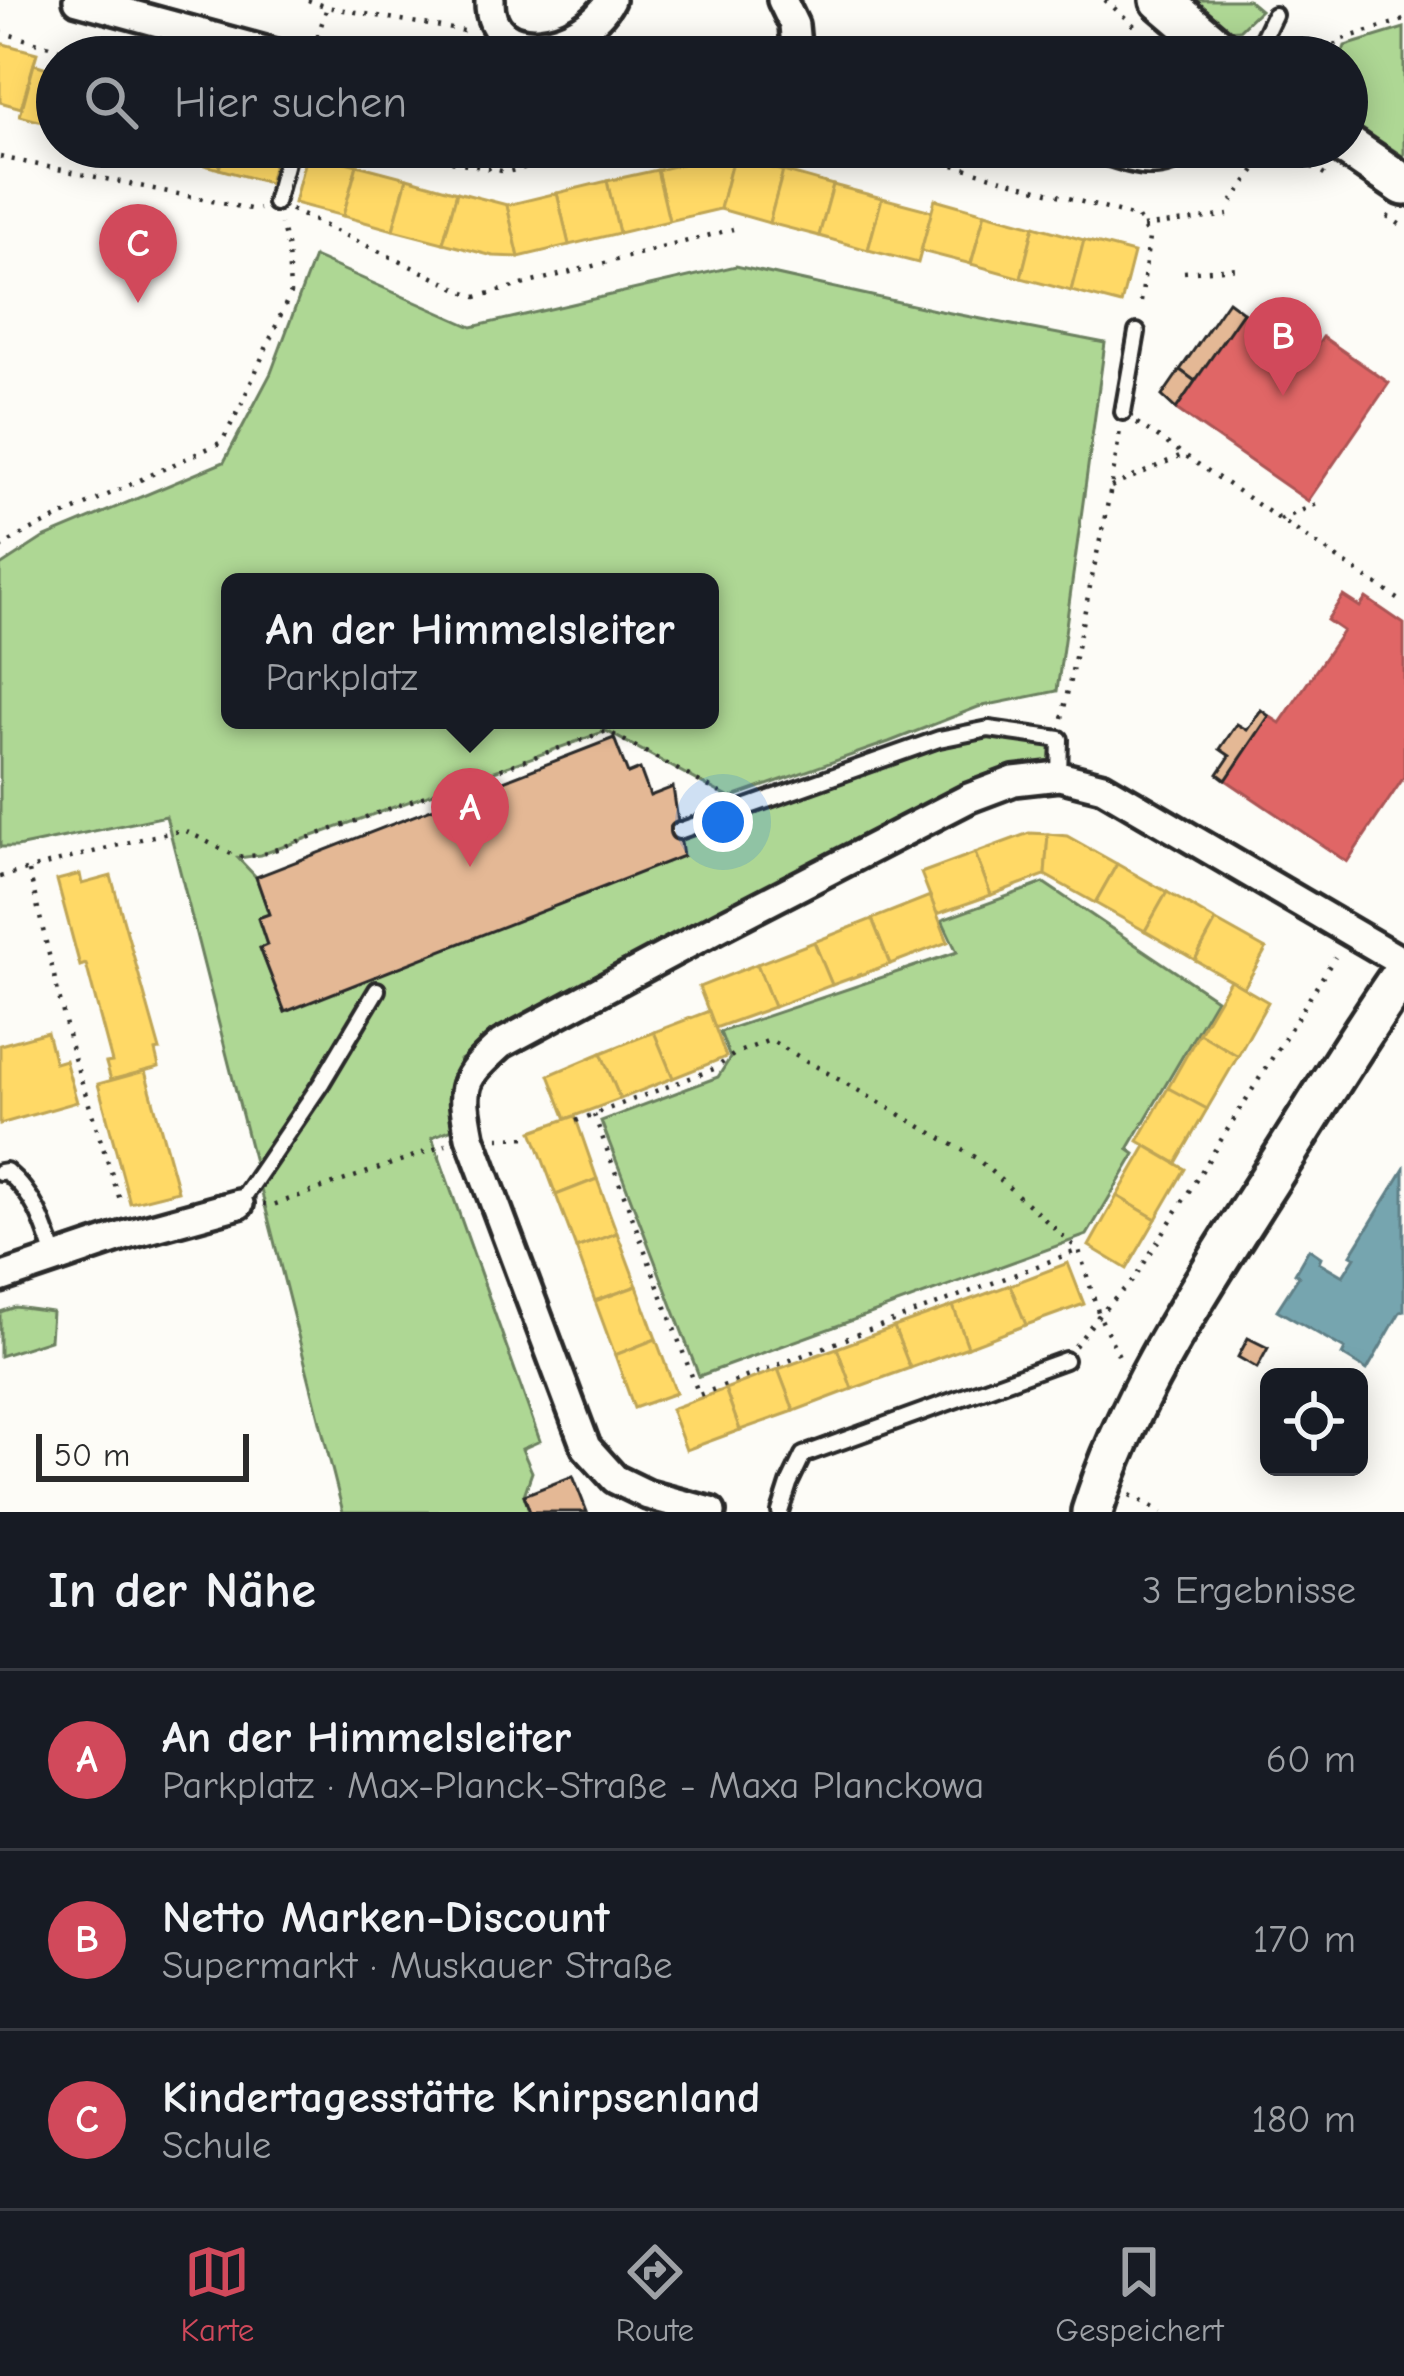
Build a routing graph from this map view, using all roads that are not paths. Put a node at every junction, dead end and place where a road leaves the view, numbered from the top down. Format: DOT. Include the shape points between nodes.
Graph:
graph roads {
  1 [pos="78,0"];
  2 [pos="610,0"];
  3 [pos="782,0"];
  4 [pos="1162,0"];
  5 [pos="491,10"];
  6 [pos="1274,15"];
  7 [pos="210,36"];
  8 [pos="509,36"];
  9 [pos="572,36"];
  10 [pos="795,36"];
  11 [pos="1204,36"];
  12 [pos="1264,36"];
  13 [pos="1368,160"];
  14 [pos="284,168"];
  15 [pos="1404,185"];
  16 [pos="275,203"];
  17 [pos="1137,332"];
  18 [pos="1123,412"];
  19 [pos="1059,776"];
  20 [pos="680,831"];
  21 [pos="1404,967"];
  22 [pos="377,990"];
  23 [pos="0,1172"];
  24 [pos="239,1204"];
  25 [pos="55,1258"];
  26 [pos="0,1278"];
  27 [pos="1064,1360"];
  28 [pos="711,1512"];
  29 [pos="780,1512"];
  30 [pos="1092,1512"];
  1 -- 7 [label="street"];
  2 -- 9 [label="street"];
  3 -- 10 [label="street"];
  4 -- 11 [label="street"];
  5 -- 8 [label="street"];
  6 -- 12 [label="lane"];
  13 -- 15 [label="street"];
  14 -- 16 [label="lane"];
  17 -- 18 [label="lane"];
  19 -- 20 [label="lane" via="1060,739 989,729 939,739"];
  19 -- 21 [label="street" via="1103,788"];
  19 -- 28 [label="street" via="969,798 500,1044 470,1072 470,1137 586,1447 615,1479"];
  21 -- 30 [label="street" via="1196,1296"];
  22 -- 24 [label="lane"];
  23 -- 25 [label="lane" via="25,1187"];
  24 -- 25 [label="street"];
  25 -- 26 [label="street"];
  27 -- 29 [label="lane" via="803,1455"];
}
